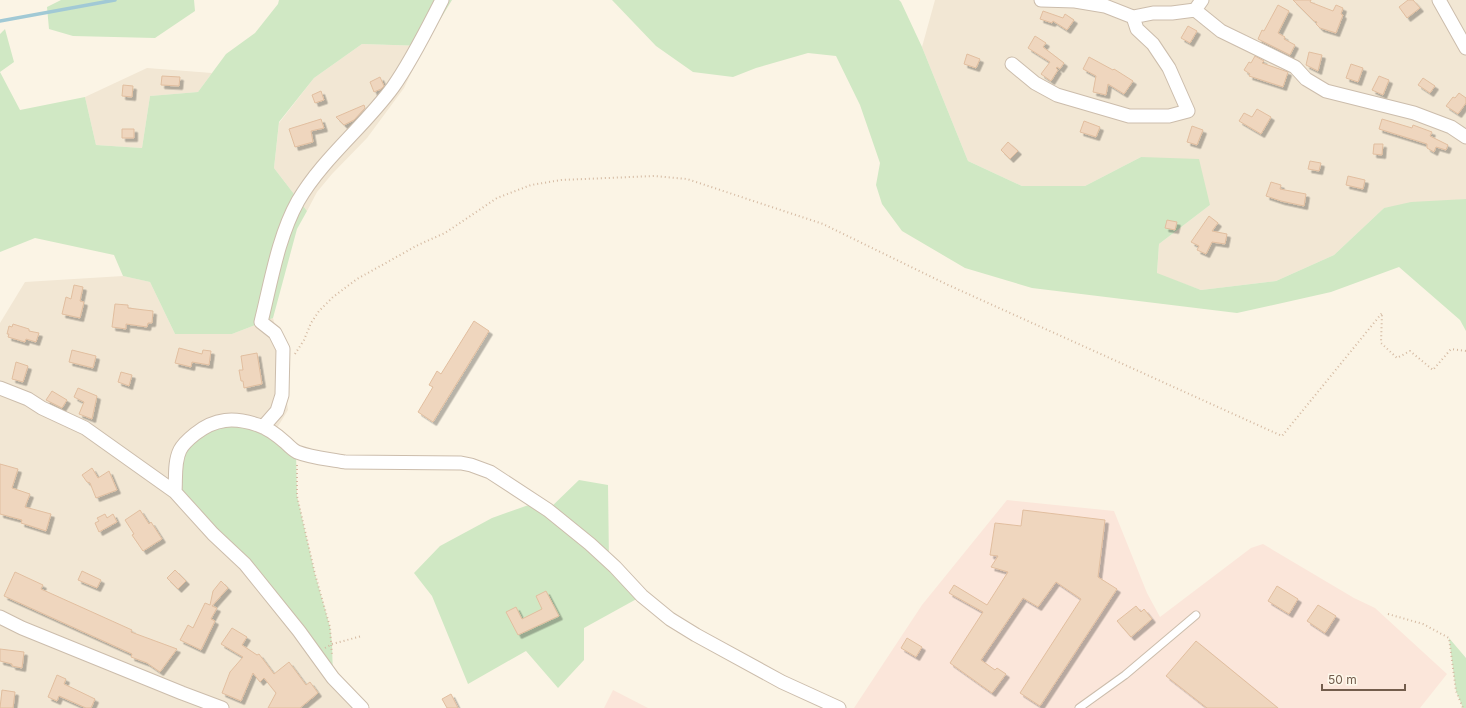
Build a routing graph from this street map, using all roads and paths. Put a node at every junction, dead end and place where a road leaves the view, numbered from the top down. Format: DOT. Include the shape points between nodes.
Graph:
graph roads {
  1 [pos="442,0"];
  2 [pos="1040,0"];
  3 [pos="1439,0"];
  4 [pos="1199,5"];
  5 [pos="1134,17"];
  6 [pos="1466,48"];
  7 [pos="1012,64"];
  8 [pos="1466,137"];
  9 [pos="1466,351"];
  10 [pos="293,357"];
  11 [pos="0,388"];
  12 [pos="263,427"];
  13 [pos="296,452"];
  14 [pos="175,492"];
  15 [pos="1388,614"];
  16 [pos="1196,615"];
  17 [pos="0,617"];
  18 [pos="362,636"];
  19 [pos="332,644"];
  20 [pos="316,654"];
  21 [pos="332,658"];
  22 [pos="359,707"];
  23 [pos="222,708"];
  24 [pos="839,708"];
  25 [pos="1079,708"];
  26 [pos="1463,708"];
  1 -- 12 [label="street" via="392,87 317,173 299,200 286,228 261,322 275,333 283,349 282,395 277,411"];
  2 -- 5 [label="street" via="1075,0 1105,6"];
  3 -- 6 [label="street"];
  4 -- 5 [label="street" via="1172,13"];
  4 -- 8 [label="street" via="1221,31 1295,67 1306,79 1326,91 1414,114 1452,127"];
  5 -- 7 [label="street" via="1137,29 1153,44 1169,68 1188,111 1169,116 1129,116 1057,95 1035,83"];
  9 -- 10 [label="path" via="1451,349 1433,370 1410,351 1397,358 1381,343 1382,313 1282,436 946,284 823,224 687,179 654,176 531,184 497,198 445,233 357,279 319,311"];
  11 -- 14 [label="street" via="85,428"];
  12 -- 13 [label="street"];
  12 -- 14 [label="street" via="227,420 202,428 180,449 176,464"];
  13 -- 19 [label="path" via="297,496"];
  13 -- 24 [label="street" via="345,462 471,464 490,472 548,510 590,544 642,596 670,619 696,636 782,682"];
  14 -- 20 [label="street" via="254,575"];
  15 -- 26 [label="path" via="1423,624 1449,638 1456,691"];
  16 -- 25 [label="lane" via="1125,675"];
  17 -- 23 [label="street"];
  18 -- 19 [label="path"];
  19 -- 20 [label="path"];
  19 -- 21 [label="path"];
  20 -- 22 [label="street"];
}
